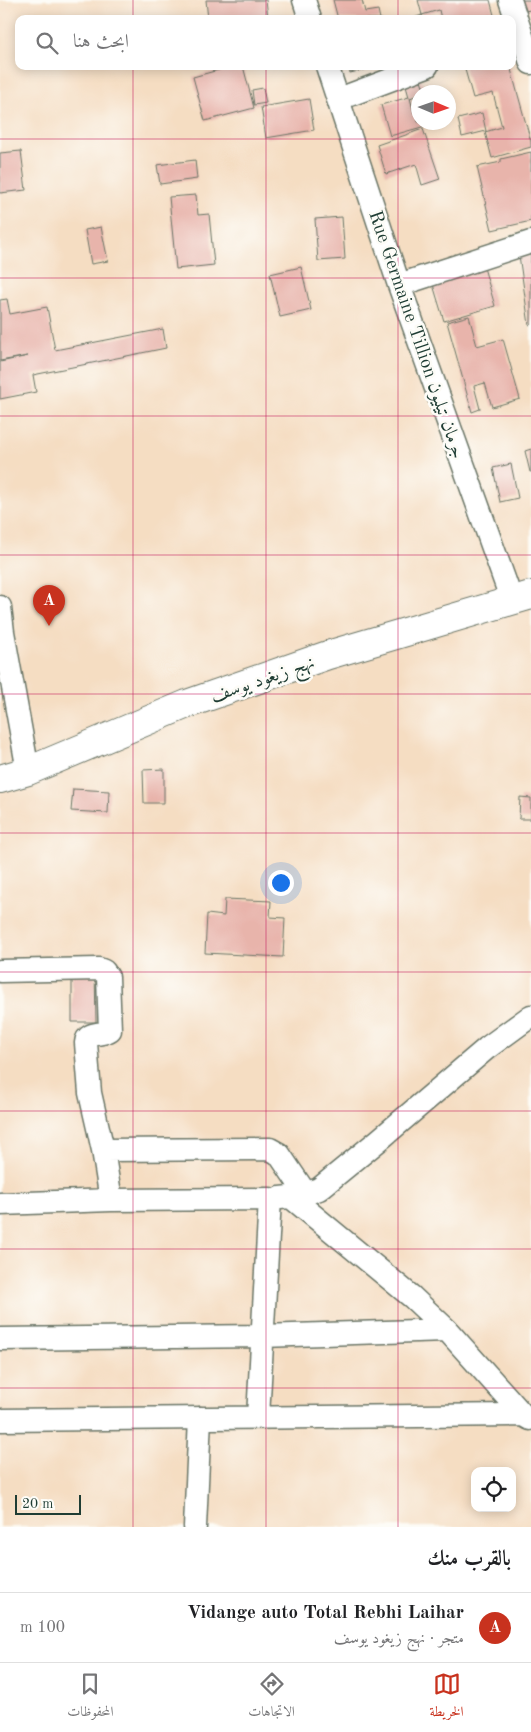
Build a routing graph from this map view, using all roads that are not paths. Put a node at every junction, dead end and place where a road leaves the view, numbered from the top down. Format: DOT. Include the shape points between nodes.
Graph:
graph roads {
  1 [pos="304,0"];
  2 [pos="510,0"];
  3 [pos="309,15"];
  4 [pos="515,15"];
  5 [pos="516,17"];
  6 [pos="521,31"];
  7 [pos="531,63"];
  8 [pos="328,70"];
  9 [pos="416,70"];
  10 [pos="339,99"];
  11 [pos="531,242"];
  12 [pos="399,286"];
  13 [pos="522,598"];
  14 [pos="0,606"];
  15 [pos="2,632"];
  16 [pos="28,771"];
  17 [pos="0,779"];
  18 [pos="0,971"];
  19 [pos="531,1016"];
  20 [pos="103,1150"];
  21 [pos="296,1195"];
  22 [pos="111,1200"];
  23 [pos="0,1204"];
  24 [pos="447,1330"];
  25 [pos="262,1336"];
  26 [pos="0,1339"];
  27 [pos="258,1417"];
  28 [pos="200,1418"];
  29 [pos="527,1418"];
  30 [pos="0,1420"];
  31 [pos="195,1527"];
  1 -- 3 [label="street"];
  2 -- 4 [label="street"];
  5 -- 6 [label="street"];
  6 -- 7 [label="street"];
  8 -- 10 [label="street, Rue Germaine Tillion جرمان تيليون"];
  9 -- 10 [label="street"];
  10 -- 12 [label="street, Rue Germaine Tillion جرمان تيليون"];
  11 -- 12 [label="street"];
  12 -- 13 [label="street, Rue Germaine Tillion جرمان تيليون"];
  13 -- 16 [label="main road, نهج زيغود يوسف" via="328,655 186,704"];
  14 -- 15 [label="street"];
  15 -- 16 [label="street"];
  16 -- 17 [label="main road, نهج زيغود يوسف"];
  18 -- 20 [label="street" via="99,969 108,977 110,1030 89,1035 86,1043 90,1093"];
  19 -- 21 [label="street" via="487,1048 379,1140"];
  20 -- 21 [label="street" via="270,1149 279,1154"];
  20 -- 22 [label="street"];
  21 -- 22 [label="street"];
  21 -- 24 [label="street"];
  21 -- 25 [label="street"];
  22 -- 23 [label="street"];
  24 -- 25 [label="street"];
  24 -- 29 [label="street"];
  25 -- 26 [label="street"];
  25 -- 27 [label="street"];
  27 -- 28 [label="street"];
  27 -- 29 [label="street"];
  28 -- 30 [label="street"];
  28 -- 31 [label="street"];
}
